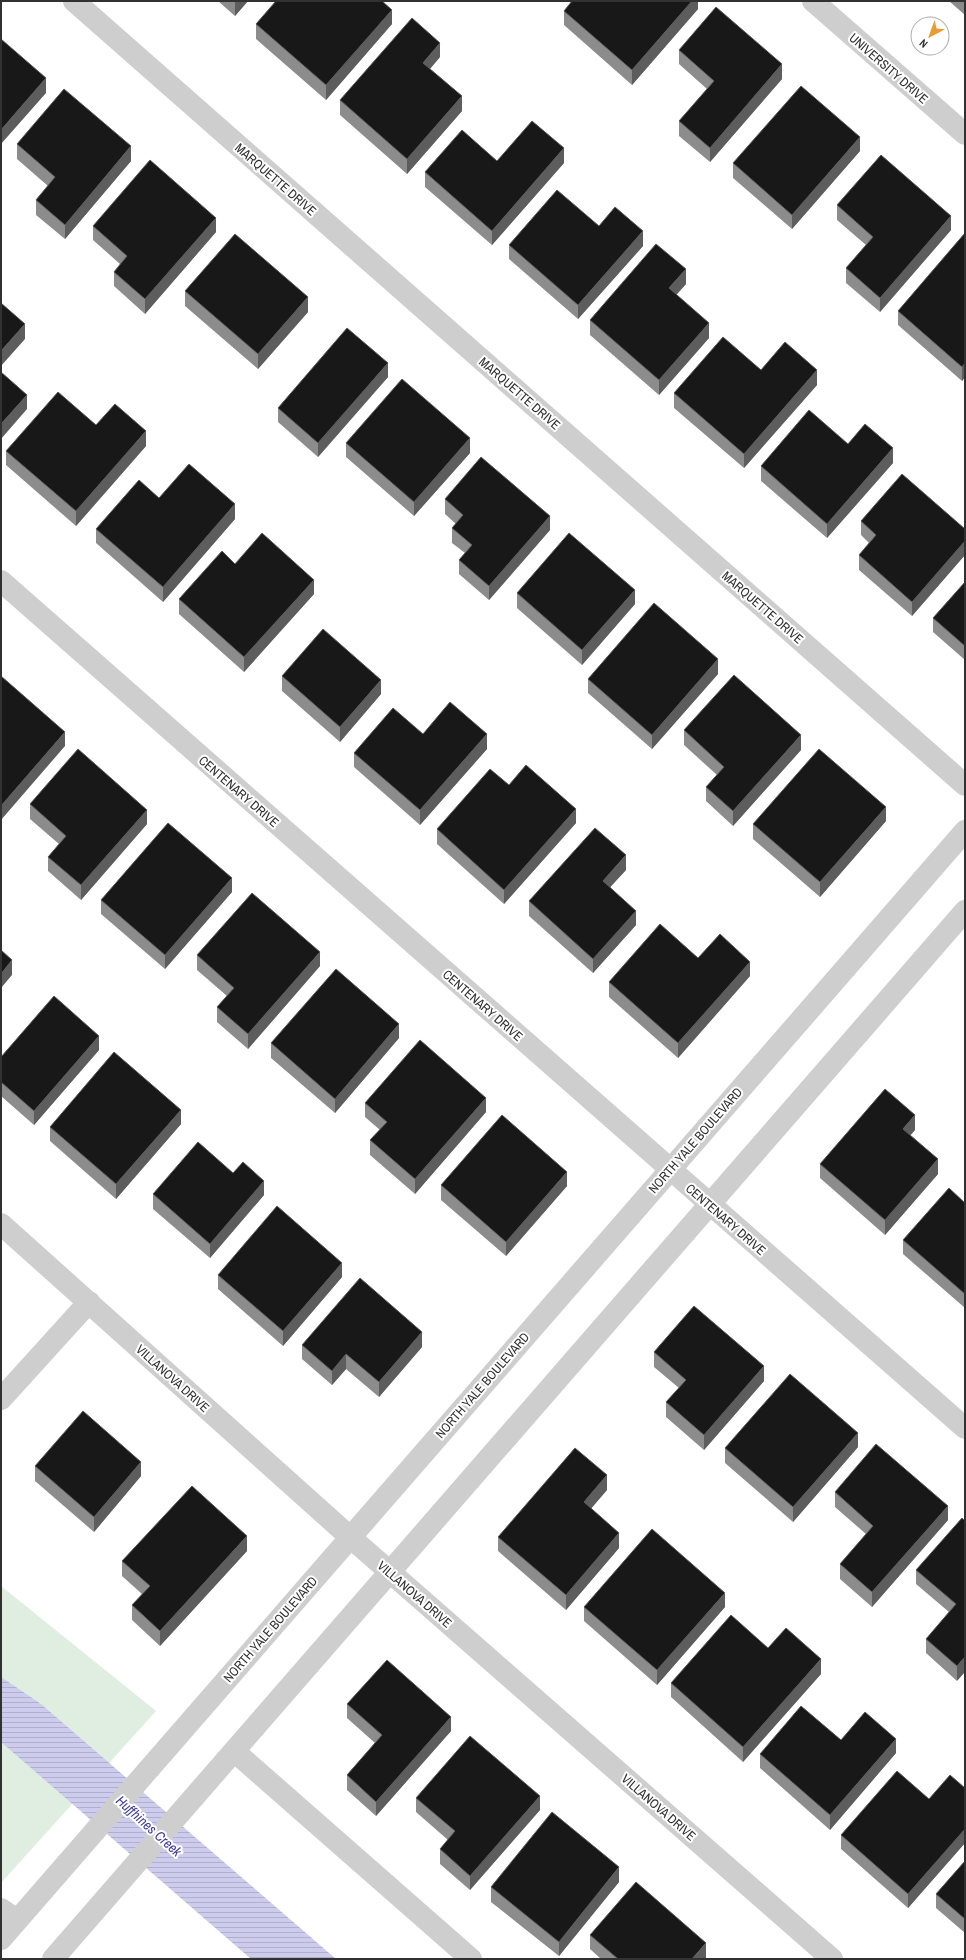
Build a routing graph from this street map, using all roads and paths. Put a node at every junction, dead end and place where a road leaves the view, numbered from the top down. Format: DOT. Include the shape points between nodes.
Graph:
graph roads {
  1 [pos="74,1"];
  2 [pos="814,1"];
  3 [pos="965,134"];
  4 [pos="1,581"];
  5 [pos="965,786"];
  6 [pos="965,832"];
  7 [pos="965,911"];
  8 [pos="669,1170"];
  9 [pos="709,1204"];
  10 [pos="1,1224"];
  11 [pos="89,1302"];
  12 [pos="1,1399"];
  13 [pos="965,1428"];
  14 [pos="350,1537"];
  15 [pos="390,1572"];
  16 [pos="234,1751"];
  17 [pos="9,1914"];
  18 [pos="1,1938"];
  19 [pos="57,1958"];
  20 [pos="471,1959"];
  21 [pos="832,1959"];
  1 -- 5 [label="street, MARQUETTE DRIVE"];
  2 -- 3 [label="street, UNIVERSITY DRIVE"];
  4 -- 8 [label="street, CENTENARY DRIVE"];
  6 -- 8 [label="street, NORTH YALE BOULEVARD"];
  7 -- 9 [label="street"];
  8 -- 9 [label="street, CENTENARY DRIVE"];
  8 -- 14 [label="street, NORTH YALE BOULEVARD"];
  9 -- 13 [label="street, CENTENARY DRIVE"];
  9 -- 15 [label="street"];
  10 -- 11 [label="street, VILLANOVA DRIVE"];
  11 -- 12 [label="street"];
  11 -- 14 [label="street, VILLANOVA DRIVE"];
  14 -- 15 [label="street, VILLANOVA DRIVE"];
  14 -- 17 [label="street, NORTH YALE BOULEVARD" via="55,1876"];
  15 -- 16 [label="street"];
  15 -- 21 [label="street, VILLANOVA DRIVE"];
  16 -- 19 [label="street"];
  16 -- 20 [label="street"];
  17 -- 18 [label="street, NORTH YALE BOULEVARD"];
}
